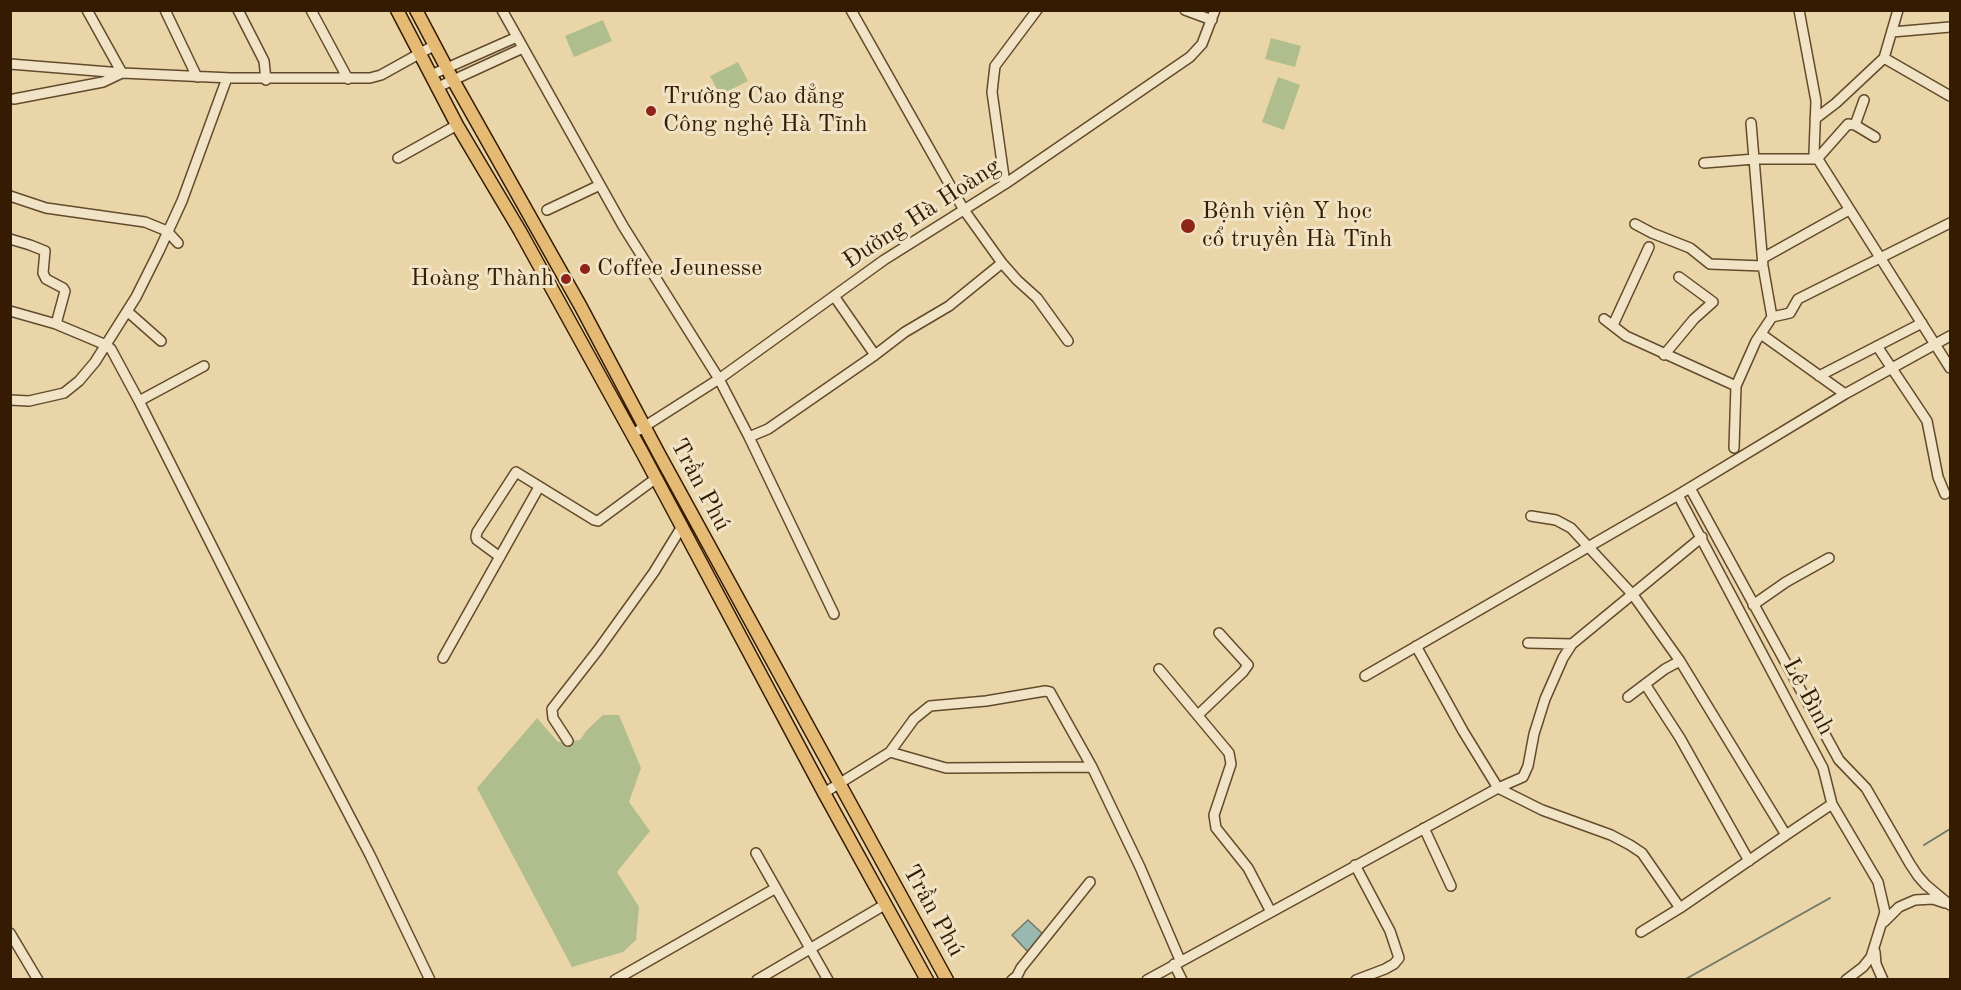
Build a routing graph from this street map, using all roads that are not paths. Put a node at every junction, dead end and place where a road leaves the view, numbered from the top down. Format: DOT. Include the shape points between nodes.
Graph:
graph roads {
  1 [pos="87,10"];
  2 [pos="165,10"];
  3 [pos="238,10"];
  4 [pos="311,10"];
  5 [pos="397,10"];
  6 [pos="416,10"];
  7 [pos="502,10"];
  8 [pos="851,10"];
  9 [pos="1037,10"];
  10 [pos="1185,10"];
  11 [pos="1215,10"];
  12 [pos="1799,10"];
  13 [pos="1898,10"];
  14 [pos="1212,20"];
  15 [pos="1950,27"];
  16 [pos="1892,32"];
  17 [pos="517,37"];
  18 [pos="435,45"];
  19 [pos="523,48"];
  20 [pos="420,53"];
  21 [pos="1884,58"];
  22 [pos="10,64"];
  23 [pos="447,68"];
  24 [pos="122,73"];
  25 [pos="432,75"];
  26 [pos="197,77"];
  27 [pos="227,78"];
  28 [pos="348,79"];
  29 [pos="266,80"];
  30 [pos="453,80"];
  31 [pos="438,87"];
  32 [pos="1950,96"];
  33 [pos="14,99"];
  34 [pos="1864,100"];
  35 [pos="1815,119"];
  36 [pos="1751,123"];
  37 [pos="1855,124"];
  38 [pos="457,125"];
  39 [pos="1875,137"];
  40 [pos="398,158"];
  41 [pos="1755,159"];
  42 [pos="1817,159"];
  43 [pos="1704,164"];
  44 [pos="1005,184"];
  45 [pos="600,185"];
  46 [pos="10,196"];
  47 [pos="547,210"];
  48 [pos="964,210"];
  49 [pos="1849,210"];
  50 [pos="1950,223"];
  51 [pos="1635,224"];
  52 [pos="167,231"];
  53 [pos="10,239"];
  54 [pos="178,243"];
  55 [pos="1649,247"];
  56 [pos="1882,258"];
  57 [pos="1763,262"];
  58 [pos="1002,263"];
  59 [pos="1679,277"];
  60 [pos="834,296"];
  61 [pos="10,311"];
  62 [pos="127,311"];
  63 [pos="1772,317"];
  64 [pos="1604,318"];
  65 [pos="1922,323"];
  66 [pos="56,324"];
  67 [pos="1613,325"];
  68 [pos="1761,334"];
  69 [pos="1950,336"];
  70 [pos="161,341"];
  71 [pos="1068,341"];
  72 [pos="1935,344"];
  73 [pos="106,345"];
  74 [pos="1877,346"];
  75 [pos="875,355"];
  76 [pos="1664,355"];
  77 [pos="204,366"];
  78 [pos="1892,368"];
  79 [pos="1950,368"];
  80 [pos="1819,376"];
  81 [pos="719,380"];
  82 [pos="1736,386"];
  83 [pos="1845,394"];
  84 [pos="10,400"];
  85 [pos="140,401"];
  86 [pos="645,426"];
  87 [pos="632,434"];
  88 [pos="749,437"];
  89 [pos="1734,448"];
  90 [pos="655,479"];
  91 [pos="539,487"];
  92 [pos="1690,488"];
  93 [pos="1946,494"];
  94 [pos="1678,495"];
  95 [pos="1531,516"];
  96 [pos="681,528"];
  97 [pos="1702,537"];
  98 [pos="1588,546"];
  99 [pos="500,557"];
  100 [pos="1829,558"];
  101 [pos="1633,595"];
  102 [pos="1754,605"];
  103 [pos="834,614"];
  104 [pos="1219,633"];
  105 [pos="1528,643"];
  106 [pos="1572,644"];
  107 [pos="1416,646"];
  108 [pos="443,658"];
  109 [pos="1680,661"];
  110 [pos="1159,669"];
  111 [pos="1365,676"];
  112 [pos="1645,684"];
  113 [pos="1628,697"];
  114 [pos="1198,715"];
  115 [pos="568,741"];
  116 [pos="890,752"];
  117 [pos="1839,760"];
  118 [pos="1092,767"];
  119 [pos="1823,768"];
  120 [pos="839,784"];
  121 [pos="1498,788"];
  122 [pos="824,793"];
  123 [pos="1832,804"];
  124 [pos="1424,828"];
  125 [pos="1786,835"];
  126 [pos="756,853"];
  127 [pos="1749,861"];
  128 [pos="1356,865"];
  129 [pos="1090,882"];
  130 [pos="1451,886"];
  131 [pos="776,888"];
  132 [pos="886,904"];
  133 [pos="1950,905"];
  134 [pos="1680,908"];
  135 [pos="1271,912"];
  136 [pos="1641,932"];
  137 [pos="10,933"];
  138 [pos="1877,934"];
  139 [pos="811,948"];
  140 [pos="1177,962"];
  141 [pos="38,980"];
  142 [pos="430,980"];
  143 [pos="615,980"];
  144 [pos="757,980"];
  145 [pos="828,980"];
  146 [pos="927,980"];
  147 [pos="947,980"];
  148 [pos="1012,980"];
  149 [pos="1147,980"];
  150 [pos="1182,980"];
  151 [pos="1356,980"];
  152 [pos="1846,980"];
  153 [pos="1883,980"];
  1 -- 24 [label="street"];
  2 -- 26 [label="street"];
  3 -- 29 [label="street" via="264,61"];
  4 -- 28 [label="street"];
  5 -- 20 [label="main road, Trần Phú"];
  6 -- 18 [label="main road, Trần Phú"];
  7 -- 17 [label="street"];
  8 -- 48 [label="street"];
  9 -- 44 [label="street" via="995,66 992,92"];
  10 -- 14 [label="street"];
  11 -- 14 [label="street, Đường Hà Hoàng"];
  12 -- 35 [label="street" via="1816,101"];
  13 -- 16 [label="street"];
  14 -- 44 [label="street, Đường Hà Hoàng" via="1202,44 1190,57"];
  15 -- 16 [label="street"];
  16 -- 21 [label="street"];
  17 -- 19 [label="street"];
  17 -- 23 [label="street"];
  18 -- 20 [label="street"];
  18 -- 23 [label="main road, Trần Phú"];
  19 -- 30 [label="street"];
  19 -- 45 [label="street"];
  20 -- 25 [label="main road, Trần Phú"];
  20 -- 28 [label="street" via="381,75"];
  21 -- 32 [label="street"];
  21 -- 35 [label="street"];
  22 -- 24 [label="street"];
  23 -- 25 [label="street"];
  23 -- 30 [label="main road, Trần Phú"];
  24 -- 26 [label="street"];
  24 -- 33 [label="street" via="103,82"];
  25 -- 31 [label="main road, Trần Phú"];
  26 -- 27 [label="street"];
  27 -- 29 [label="street"];
  27 -- 52 [label="street" via="182,201"];
  28 -- 29 [label="street"];
  30 -- 31 [label="street"];
  30 -- 86 [label="main road, Trần Phú"];
  31 -- 38 [label="main road, Trần Phú"];
  34 -- 37 [label="street"];
  35 -- 42 [label="street"];
  36 -- 41 [label="street"];
  37 -- 39 [label="street"];
  37 -- 42 [label="street" via="1848,124"];
  38 -- 40 [label="street"];
  38 -- 87 [label="main road, Trần Phú"];
  41 -- 42 [label="street"];
  41 -- 43 [label="street"];
  41 -- 57 [label="street"];
  42 -- 49 [label="street"];
  44 -- 48 [label="street, Đường Hà Hoàng"];
  45 -- 47 [label="street"];
  45 -- 81 [label="street"];
  46 -- 52 [label="street" via="46,208 145,222"];
  48 -- 58 [label="street"];
  48 -- 60 [label="street, Đường Hà Hoàng"];
  49 -- 56 [label="street"];
  49 -- 57 [label="street"];
  50 -- 56 [label="street"];
  51 -- 57 [label="street" via="1690,248 1710,264"];
  52 -- 54 [label="street"];
  52 -- 62 [label="street"];
  53 -- 66 [label="street" via="45,251 43,273 65,291"];
  55 -- 67 [label="street"];
  56 -- 63 [label="street" via="1798,299 1790,313"];
  56 -- 65 [label="street"];
  57 -- 63 [label="street"];
  58 -- 71 [label="street" via="1037,298"];
  58 -- 75 [label="street" via="949,306"];
  59 -- 76 [label="street" via="1713,302"];
  60 -- 75 [label="street"];
  60 -- 81 [label="street, Đường Hà Hoàng"];
  61 -- 66 [label="street"];
  62 -- 70 [label="street"];
  62 -- 73 [label="street"];
  63 -- 68 [label="street"];
  64 -- 67 [label="street"];
  65 -- 72 [label="street"];
  65 -- 74 [label="street"];
  66 -- 73 [label="street"];
  67 -- 76 [label="street"];
  68 -- 80 [label="street"];
  68 -- 82 [label="street"];
  69 -- 72 [label="street"];
  72 -- 78 [label="street"];
  72 -- 79 [label="street"];
  73 -- 84 [label="street" via="79,381 64,393 29,401"];
  73 -- 85 [label="street"];
  74 -- 78 [label="street"];
  74 -- 80 [label="street"];
  75 -- 88 [label="street" via="768,429"];
  76 -- 82 [label="street"];
  77 -- 85 [label="street"];
  78 -- 83 [label="street"];
  78 -- 93 [label="street" via="1927,421 1938,477"];
  80 -- 83 [label="street"];
  81 -- 86 [label="street, Đường Hà Hoàng"];
  81 -- 88 [label="street"];
  82 -- 89 [label="street"];
  83 -- 92 [label="street"];
  85 -- 142 [label="street" via="366,845"];
  86 -- 87 [label="street, Đường Hà Hoàng"];
  86 -- 120 [label="main road, Trần Phú"];
  87 -- 90 [label="main road, Trần Phú"];
  88 -- 103 [label="street"];
  90 -- 91 [label="street" via="598,521"];
  90 -- 96 [label="main road, Trần Phú"];
  91 -- 99 [label="street"];
  91 -- 99 [label="street" via="516,472 477,532 477,540"];
  92 -- 94 [label="street"];
  92 -- 102 [label="street, Lê Bình"];
  94 -- 97 [label="street, Lê Bình"];
  94 -- 98 [label="street"];
  95 -- 98 [label="street" via="1563,523"];
  96 -- 115 [label="street" via="654,572 552,709 553,718"];
  96 -- 122 [label="main road, Trần Phú"];
  97 -- 101 [label="street"];
  97 -- 119 [label="street, Lê Bình"];
  98 -- 101 [label="street"];
  98 -- 107 [label="street"];
  99 -- 108 [label="street"];
  100 -- 102 [label="street"];
  101 -- 106 [label="street"];
  101 -- 109 [label="street"];
  102 -- 117 [label="street, Lê Bình"];
  104 -- 114 [label="street" via="1248,664"];
  105 -- 106 [label="street"];
  106 -- 121 [label="street" via="1545,699 1523,777"];
  107 -- 111 [label="street"];
  107 -- 121 [label="street"];
  109 -- 112 [label="street"];
  109 -- 125 [label="street"];
  110 -- 114 [label="street"];
  112 -- 113 [label="street"];
  112 -- 127 [label="street"];
  114 -- 135 [label="street" via="1231,758 1214,815 1216,828 1248,868"];
  116 -- 118 [label="street" via="946,768"];
  116 -- 118 [label="street" via="914,719 930,706 1045,691 1050,692"];
  116 -- 120 [label="street"];
  117 -- 119 [label="street"];
  117 -- 133 [label="street, Lê Bình" via="1866,788 1918,876"];
  118 -- 140 [label="street" via="1140,867"];
  119 -- 123 [label="street, Lê Bình"];
  120 -- 122 [label="street"];
  120 -- 147 [label="main road, Trần Phú"];
  121 -- 124 [label="street"];
  121 -- 134 [label="street" via="1630,845 1642,853"];
  122 -- 132 [label="main road, Trần Phú"];
  123 -- 125 [label="street"];
  123 -- 138 [label="street, Lê Bình" via="1878,882 1885,912"];
  124 -- 128 [label="street"];
  124 -- 130 [label="street"];
  125 -- 127 [label="street"];
  126 -- 131 [label="street"];
  127 -- 134 [label="street"];
  128 -- 135 [label="street"];
  128 -- 151 [label="street" via="1390,931 1399,958 1394,964"];
  129 -- 148 [label="street"];
  131 -- 139 [label="street"];
  131 -- 143 [label="street"];
  132 -- 139 [label="street"];
  132 -- 146 [label="main road, Trần Phú"];
  133 -- 138 [label="street" via="1933,899 1915,900 1899,907"];
  134 -- 136 [label="street"];
  135 -- 140 [label="street"];
  137 -- 141 [label="street"];
  138 -- 152 [label="street" via="1871,957"];
  138 -- 153 [label="street" via="1874,949"];
  139 -- 144 [label="street"];
  139 -- 145 [label="street"];
  140 -- 149 [label="street"];
  140 -- 150 [label="street"];
}
